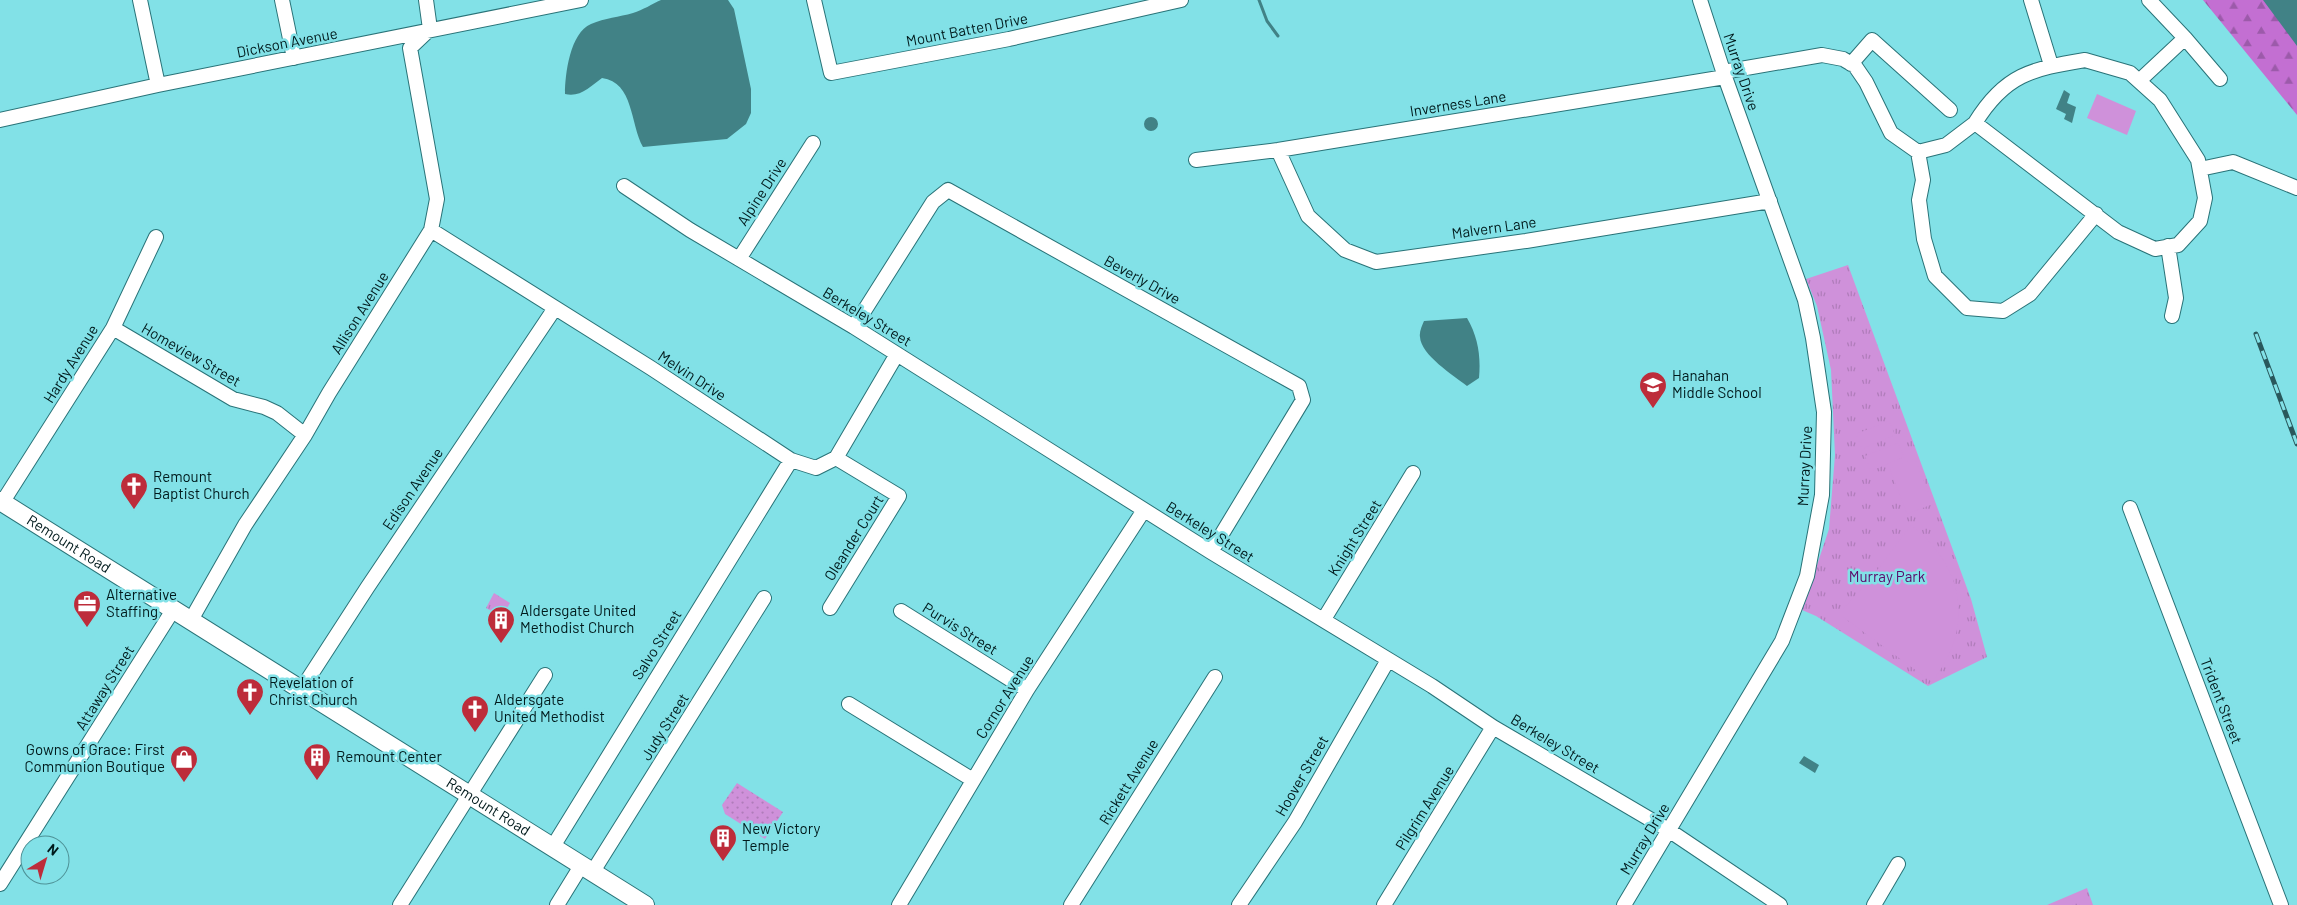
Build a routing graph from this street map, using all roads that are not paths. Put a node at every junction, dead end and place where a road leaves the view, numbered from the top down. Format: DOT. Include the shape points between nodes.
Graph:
graph roads {
  1 [pos="140,0"];
  2 [pos="282,0"];
  3 [pos="426,0"];
  4 [pos="581,0"];
  5 [pos="814,0"];
  6 [pos="1181,0"];
  7 [pos="1700,0"];
  8 [pos="2031,0"];
  9 [pos="2149,0"];
  10 [pos="430,29"];
  11 [pos="2185,38"];
  12 [pos="294,58"];
  13 [pos="1851,64"];
  14 [pos="2051,65"];
  15 [pos="1724,74"];
  16 [pos="2220,79"];
  17 [pos="2139,81"];
  18 [pos="158,85"];
  19 [pos="1950,110"];
  20 [pos="0,120"];
  21 [pos="1975,123"];
  22 [pos="813,143"];
  23 [pos="1278,150"];
  24 [pos="1918,152"];
  25 [pos="1196,160"];
  26 [pos="2200,169"];
  27 [pos="624,186"];
  28 [pos="2297,188"];
  29 [pos="1770,201"];
  30 [pos="2096,214"];
  31 [pos="431,230"];
  32 [pos="156,237"];
  33 [pos="2168,246"];
  34 [pos="739,258"];
  35 [pos="555,308"];
  36 [pos="2172,316"];
  37 [pos="854,327"];
  38 [pos="114,328"];
  39 [pos="898,354"];
  40 [pos="306,434"];
  41 [pos="836,458"];
  42 [pos="791,460"];
  43 [pos="1413,473"];
  44 [pos="1,502"];
  45 [pos="2130,508"];
  46 [pos="1144,510"];
  47 [pos="1211,552"];
  48 [pos="764,598"];
  49 [pos="830,608"];
  50 [pos="173,610"];
  51 [pos="901,611"];
  52 [pos="1324,619"];
  53 [pos="191,620"];
  54 [pos="1388,660"];
  55 [pos="545,675"];
  56 [pos="1215,676"];
  57 [pos="301,690"];
  58 [pos="1027,690"];
  59 [pos="849,704"];
  60 [pos="1493,727"];
  61 [pos="973,780"];
  62 [pos="469,796"];
  63 [pos="1670,831"];
  64 [pos="552,848"];
  65 [pos="1898,864"];
  66 [pos="586,869"];
  67 [pos="0,884"];
  68 [pos="400,905"];
  69 [pos="557,905"];
  70 [pos="645,905"];
  71 [pos="899,905"];
  72 [pos="1070,905"];
  73 [pos="1239,905"];
  74 [pos="1384,905"];
  75 [pos="1624,905"];
  76 [pos="1780,905"];
  77 [pos="1874,905"];
  78 [pos="2281,905"];
  1 -- 18 [label="street"];
  2 -- 12 [label="street"];
  3 -- 10 [label="street"];
  4 -- 10 [label="street, Dickson Avenue"];
  5 -- 6 [label="street, Mount Batten Drive" via="831,73 1009,39"];
  7 -- 15 [label="street, Murray Drive"];
  8 -- 14 [label="street"];
  9 -- 11 [label="street"];
  10 -- 12 [label="street, Dickson Avenue"];
  10 -- 31 [label="street, Allison Avenue" via="410,48 437,199"];
  11 -- 16 [label="street"];
  11 -- 17 [label="street"];
  12 -- 18 [label="street, Dickson Avenue"];
  13 -- 15 [label="street, Inverness Lane" via="1822,55"];
  13 -- 19 [label="street" via="1872,40"];
  13 -- 24 [label="street" via="1866,82 1891,132"];
  14 -- 17 [label="street" via="2086,60 2130,73"];
  14 -- 21 [label="street" via="2014,79 1988,102"];
  15 -- 23 [label="street, Inverness Lane"];
  15 -- 29 [label="street, Murray Drive"];
  17 -- 26 [label="street" via="2160,100 2198,160"];
  18 -- 20 [label="street, Dickson Avenue"];
  21 -- 24 [label="street" via="1946,145"];
  21 -- 30 [label="street"];
  22 -- 34 [label="street, Alpine Drive"];
  23 -- 25 [label="street, Inverness Lane"];
  23 -- 29 [label="street, Malvern Lane" via="1308,216 1345,250 1376,262"];
  24 -- 30 [label="street" via="1923,180 1919,200 1923,230 1935,276 1966,308 2003,311 2030,294"];
  26 -- 28 [label="street" via="2234,162"];
  26 -- 33 [label="street" via="2205,198 2200,221 2178,245"];
  27 -- 34 [label="street, Berkeley Street"];
  29 -- 63 [label="street, Murray Drive" via="1800,283 1813,338 1824,412 1822,495 1807,576 1782,641"];
  30 -- 33 [label="street" via="2118,232 2155,249"];
  31 -- 35 [label="street, Melvin Drive"];
  31 -- 40 [label="street, Allison Avenue"];
  32 -- 38 [label="street, Hardy Avenue"];
  33 -- 36 [label="street" via="2176,298"];
  34 -- 37 [label="street, Berkeley Street"];
  35 -- 42 [label="street, Melvin Drive"];
  35 -- 57 [label="street, Edison Avenue"];
  37 -- 39 [label="street, Berkeley Street"];
  37 -- 47 [label="street, Beverly Drive" via="933,202 948,190 1300,386 1303,400"];
  38 -- 40 [label="street, Homeview Street" via="233,399 264,406"];
  38 -- 44 [label="street, Hardy Avenue"];
  39 -- 41 [label="street"];
  39 -- 46 [label="street, Berkeley Street"];
  40 -- 53 [label="street, Allison Avenue" via="245,525"];
  41 -- 42 [label="street, Melvin Drive" via="816,468"];
  41 -- 49 [label="street, Oleander Court" via="899,496"];
  42 -- 64 [label="street, Salvo Street"];
  43 -- 52 [label="street, Knight Street"];
  44 -- 50 [label="main road, Remount Road"];
  45 -- 78 [label="street, Trident Street"];
  46 -- 47 [label="street, Berkeley Street"];
  46 -- 58 [label="street, Cornor Avenue"];
  47 -- 52 [label="street, Berkeley Street"];
  48 -- 66 [label="street, Judy Street"];
  50 -- 53 [label="main road, Remount Road"];
  50 -- 67 [label="street, Attaway Street"];
  51 -- 58 [label="street, Purvis Street"];
  52 -- 54 [label="street, Berkeley Street"];
  53 -- 57 [label="main road, Remount Road"];
  54 -- 60 [label="street, Berkeley Street"];
  54 -- 73 [label="street, Hoover Street" via="1294,822"];
  55 -- 62 [label="street"];
  56 -- 72 [label="street, Rickett Avenue"];
  57 -- 62 [label="main road, Remount Road"];
  58 -- 61 [label="street, Cornor Avenue"];
  59 -- 61 [label="street"];
  60 -- 63 [label="street, Berkeley Street"];
  60 -- 74 [label="street, Pilgrim Avenue"];
  61 -- 71 [label="street, Cornor Avenue"];
  62 -- 64 [label="main road, Remount Road"];
  62 -- 68 [label="street"];
  63 -- 75 [label="street, Murray Drive"];
  63 -- 76 [label="street, Berkeley Street"];
  64 -- 66 [label="main road, Remount Road"];
  65 -- 77 [label="street"];
  66 -- 69 [label="street, Judy Street"];
  66 -- 70 [label="main road, Remount Road"];
}
